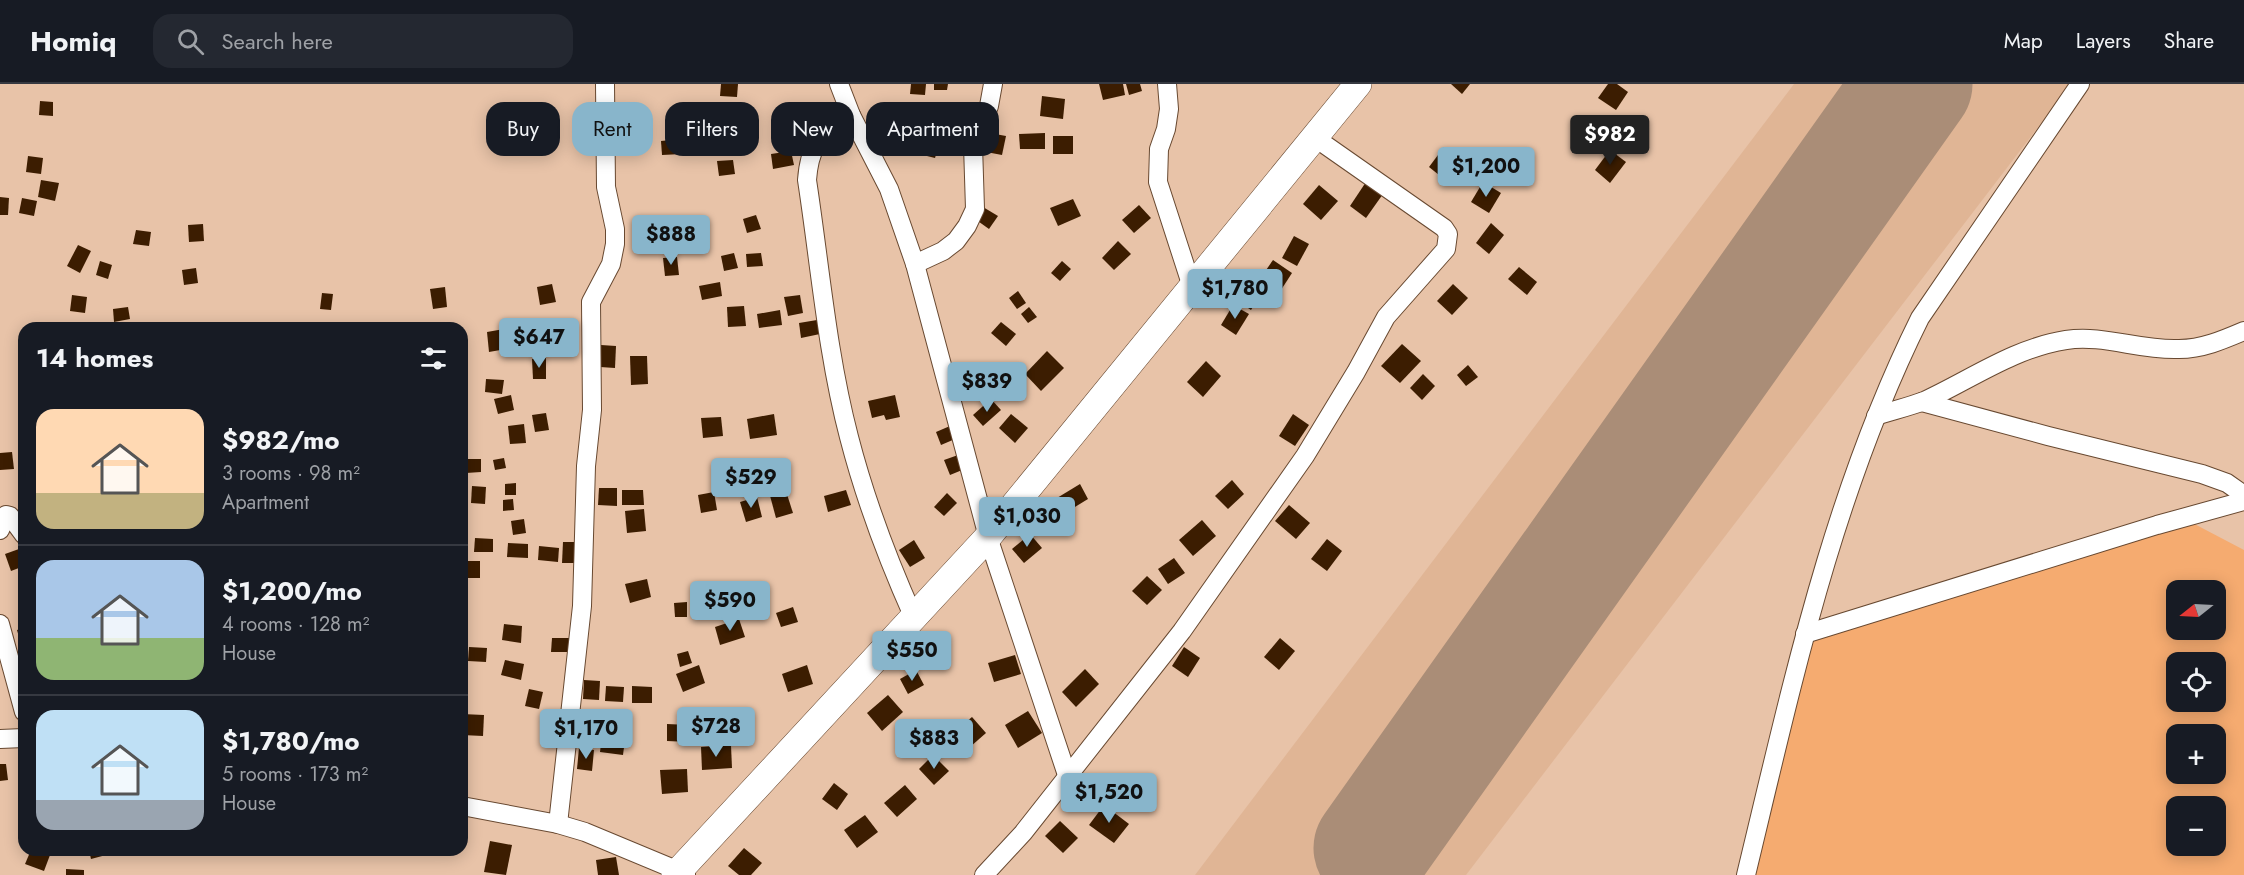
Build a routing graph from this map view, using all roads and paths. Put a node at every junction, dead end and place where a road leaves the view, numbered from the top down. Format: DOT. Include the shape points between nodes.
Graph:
graph roads {
  1 [pos="605,84"];
  2 [pos="839,84"];
  3 [pos="993,84"];
  4 [pos="1167,84"];
  5 [pos="2096,84"];
  6 [pos="1353,86"];
  7 [pos="2078,86"];
  8 [pos="846,102"];
  9 [pos="854,121"];
  10 [pos="1314,137"];
  11 [pos="809,156"];
  12 [pos="915,264"];
  13 [pos="1192,287"];
  14 [pos="2244,331"];
  15 [pos="1922,402"];
  16 [pos="1876,416"];
  17 [pos="2244,495"];
  18 [pos="2244,501"];
  19 [pos="18,527"];
  20 [pos="0,530"];
  21 [pos="988,537"];
  22 [pos="914,618"];
  23 [pos="0,624"];
  24 [pos="1805,634"];
  25 [pos="18,690"];
  26 [pos="18,738"];
  27 [pos="0,739"];
  28 [pos="1067,775"];
  29 [pos="468,807"];
  30 [pos="558,824"];
  31 [pos="681,873"];
  32 [pos="984,875"];
  33 [pos="1746,875"];
  1 -- 30 [label="street" via="606,187 615,244 611,264 591,302 592,410 586,466 582,606"];
  2 -- 8 [label="street"];
  3 -- 12 [label="street" via="973,145 975,209 968,226 943,251"];
  4 -- 13 [label="street" via="1169,109 1159,149 1158,182"];
  5 -- 7 [label="street"];
  6 -- 10 [label="street"];
  7 -- 16 [label="street" via="1920,318"];
  9 -- 12 [label="street" via="889,189"];
  10 -- 13 [label="street"];
  10 -- 28 [label="street" via="1444,228 1448,234 1446,249 1390,312 1305,456 1182,631"];
  11 -- 22 [label="street" via="807,180 836,376 849,436 896,579"];
  12 -- 21 [label="street"];
  13 -- 21 [label="street"];
  14 -- 15 [label="street" via="2204,346 2179,350 2094,339 2065,340 2026,351"];
  15 -- 16 [label="street"];
  15 -- 17 [label="street" via="2202,474 2227,483"];
  16 -- 24 [label="street" via="1832,538"];
  18 -- 24 [label="street"];
  19 -- 20 [label="street" via="6,515"];
  21 -- 22 [label="street"];
  21 -- 28 [label="street"];
  22 -- 31 [label="street"];
  23 -- 25 [label="street"];
  24 -- 33 [label="street"];
  26 -- 27 [label="street"];
  28 -- 32 [label="street" via="1023,833"];
  29 -- 30 [label="street"];
  30 -- 31 [label="street"];
}
